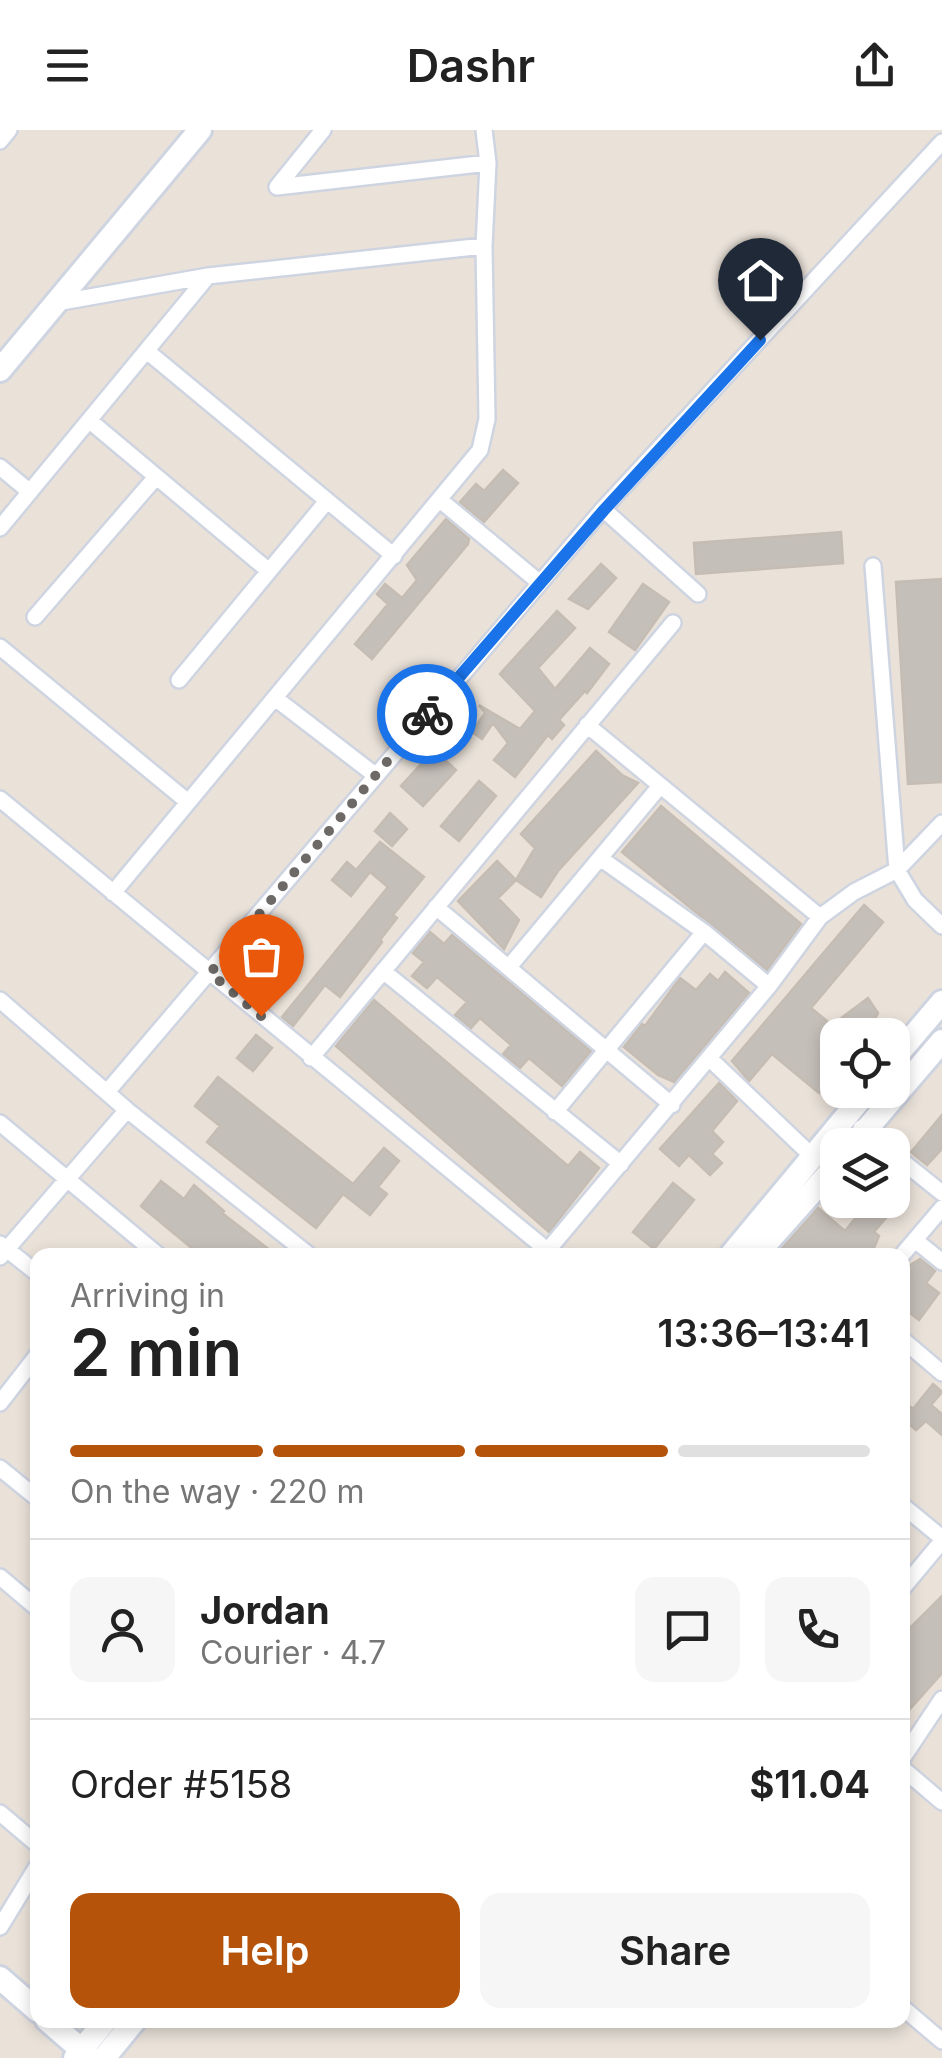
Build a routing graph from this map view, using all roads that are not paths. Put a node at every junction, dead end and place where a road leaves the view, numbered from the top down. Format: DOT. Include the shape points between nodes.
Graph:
graph roads {
  1 [pos="9,130"];
  2 [pos="200,130"];
  3 [pos="323,130"];
  4 [pos="484,130"];
  5 [pos="0,141"];
  6 [pos="942,142"];
  7 [pos="488,163"];
  8 [pos="484,246"];
  9 [pos="208,276"];
  10 [pos="56,303"];
  11 [pos="148,352"];
  12 [pos="0,370"];
  13 [pos="90,421"];
  14 [pos="0,467"];
  15 [pos="156,477"];
  16 [pos="30,492"];
  17 [pos="440,500"];
  18 [pos="327,501"];
  19 [pos="604,510"];
  20 [pos="0,528"];
  21 [pos="394,556"];
  22 [pos="873,566"];
  23 [pos="269,571"];
  24 [pos="540,583"];
  25 [pos="698,594"];
  26 [pos="35,617"];
  27 [pos="673,623"];
  28 [pos="0,647"];
  29 [pos="179,680"];
  30 [pos="276,698"];
  31 [pos="587,725"];
  32 [pos="375,775"];
  33 [pos="660,786"];
  34 [pos="0,799"];
  35 [pos="188,802"];
  36 [pos="942,823"];
  37 [pos="600,858"];
  38 [pos="897,870"];
  39 [pos="113,893"];
  40 [pos="436,907"];
  41 [pos="820,917"];
  42 [pos="942,926"];
  43 [pos="704,932"];
  44 [pos="509,968"];
  45 [pos="383,971"];
  46 [pos="210,973"];
  47 [pos="770,986"];
  48 [pos="0,1000"];
  49 [pos="942,1002"];
  50 [pos="910,1040"];
  51 [pos="942,1042"];
  52 [pos="606,1049"];
  53 [pos="312,1058"];
  54 [pos="710,1059"];
  55 [pos="107,1092"];
  56 [pos="672,1106"];
  57 [pos="853,1108"];
  58 [pos="127,1110"];
  59 [pos="556,1112"];
  60 [pos="846,1116"];
  61 [pos="0,1123"];
  62 [pos="856,1128"];
  63 [pos="876,1128"];
  64 [pos="813,1156"];
  65 [pos="621,1164"];
  66 [pos="910,1167"];
  67 [pos="68,1180"];
  68 [pos="820,1183"];
  69 [pos="942,1193"];
  70 [pos="942,1208"];
  71 [pos="915,1240"];
  72 [pos="150,1248"];
  73 [pos="300,1248"];
  74 [pos="544,1248"];
  75 [pos="554,1248"];
  76 [pos="737,1248"];
  77 [pos="762,1248"];
  78 [pos="908,1248"];
  79 [pos="2,1250"];
  80 [pos="942,1262"];
  81 [pos="30,1269"];
  82 [pos="910,1346"];
  83 [pos="30,1364"];
  84 [pos="942,1373"];
  85 [pos="0,1403"];
  86 [pos="0,1468"];
  87 [pos="30,1492"];
  88 [pos="910,1512"];
  89 [pos="942,1540"];
  90 [pos="0,1578"];
  91 [pos="910,1579"];
  92 [pos="30,1602"];
  93 [pos="942,1699"];
  94 [pos="910,1747"];
  95 [pos="910,1775"];
  96 [pos="942,1802"];
  97 [pos="0,1812"];
  98 [pos="30,1839"];
  99 [pos="30,1878"];
  100 [pos="0,1928"];
  101 [pos="0,1978"];
  102 [pos="30,2005"];
  103 [pos="910,2015"];
  104 [pos="56,2028"];
  105 [pos="102,2028"];
  106 [pos="125,2028"];
  107 [pos="942,2041"];
  108 [pos="88,2056"];
  1 -- 5 [label="street"];
  2 -- 10 [label="street"];
  3 -- 7 [label="street" via="277,187"];
  4 -- 7 [label="street"];
  6 -- 19 [label="street"];
  7 -- 8 [label="street"];
  8 -- 9 [label="street"];
  8 -- 17 [label="street" via="484,440"];
  9 -- 10 [label="street"];
  9 -- 11 [label="street"];
  10 -- 12 [label="street"];
  11 -- 13 [label="street"];
  11 -- 18 [label="street"];
  13 -- 15 [label="street"];
  13 -- 16 [label="street"];
  14 -- 16 [label="street"];
  15 -- 23 [label="street"];
  15 -- 26 [label="street"];
  16 -- 20 [label="street"];
  17 -- 21 [label="street"];
  17 -- 24 [label="street"];
  18 -- 21 [label="street"];
  18 -- 23 [label="street"];
  19 -- 24 [label="street"];
  19 -- 25 [label="street"];
  21 -- 30 [label="street"];
  22 -- 38 [label="street"];
  23 -- 29 [label="street"];
  24 -- 32 [label="street"];
  27 -- 31 [label="street"];
  28 -- 35 [label="street"];
  30 -- 32 [label="street"];
  30 -- 35 [label="street"];
  31 -- 33 [label="street"];
  31 -- 40 [label="street"];
  32 -- 46 [label="street"];
  33 -- 37 [label="street"];
  33 -- 41 [label="street"];
  34 -- 39 [label="street"];
  35 -- 39 [label="street"];
  36 -- 38 [label="street"];
  37 -- 43 [label="street"];
  37 -- 44 [label="street"];
  38 -- 41 [label="street"];
  38 -- 42 [label="street" via="914,900"];
  39 -- 46 [label="street"];
  40 -- 44 [label="street"];
  40 -- 45 [label="street"];
  41 -- 47 [label="street"];
  43 -- 47 [label="street"];
  43 -- 52 [label="street"];
  44 -- 52 [label="street"];
  45 -- 53 [label="street"];
  45 -- 59 [label="street"];
  46 -- 53 [label="street"];
  46 -- 55 [label="street"];
  47 -- 54 [label="street"];
  48 -- 55 [label="street"];
  49 -- 50 [label="street"];
  51 -- 63 [label="street"];
  52 -- 56 [label="street"];
  52 -- 59 [label="street"];
  53 -- 74 [label="street"];
  54 -- 56 [label="street"];
  54 -- 64 [label="street"];
  55 -- 58 [label="street"];
  56 -- 65 [label="street"];
  57 -- 60 [label="street"];
  58 -- 67 [label="street"];
  58 -- 73 [label="street"];
  59 -- 65 [label="street"];
  60 -- 62 [label="street"];
  60 -- 64 [label="street"];
  61 -- 67 [label="street"];
  64 -- 76 [label="street"];
  65 -- 75 [label="street"];
  66 -- 69 [label="street"];
  67 -- 72 [label="street"];
  67 -- 79 [label="street"];
  68 -- 77 [label="street"];
  70 -- 71 [label="street"];
  71 -- 78 [label="street"];
  71 -- 80 [label="street"];
  79 -- 81 [label="street"];
  82 -- 84 [label="street"];
  83 -- 85 [label="street"];
  86 -- 87 [label="street"];
  88 -- 89 [label="street"];
  89 -- 91 [label="street"];
  90 -- 92 [label="street"];
  93 -- 94 [label="street"];
  95 -- 96 [label="street"];
  97 -- 98 [label="street"];
  99 -- 100 [label="street"];
  101 -- 102 [label="street"];
  103 -- 107 [label="street"];
  104 -- 108 [label="street"];
  105 -- 108 [label="street"];
  106 -- 108 [label="street"];
}
